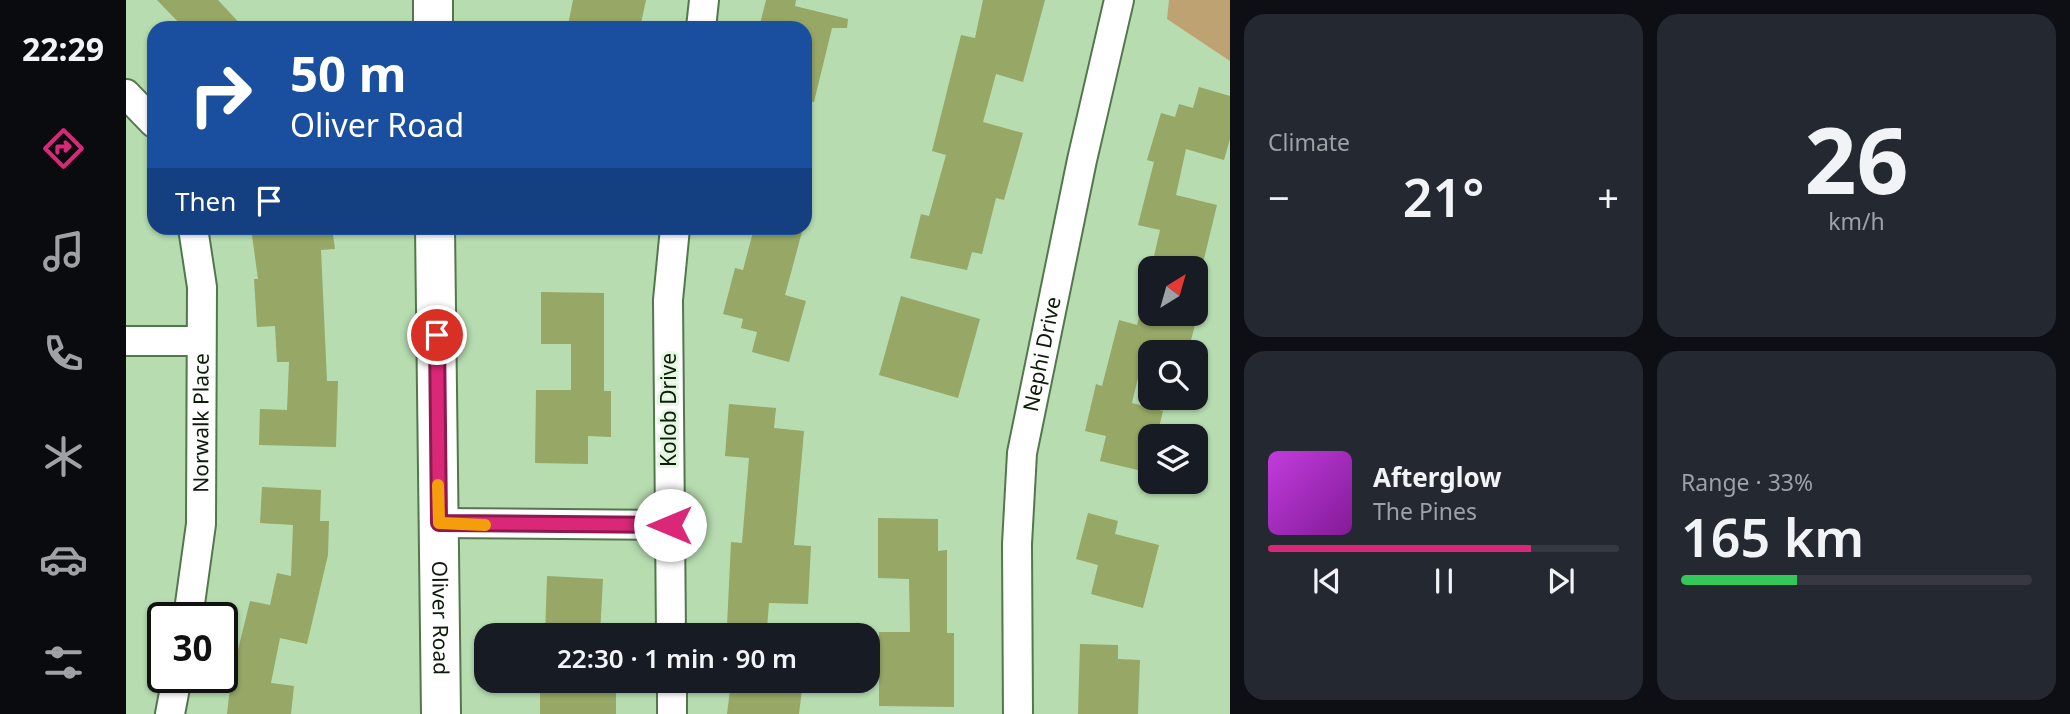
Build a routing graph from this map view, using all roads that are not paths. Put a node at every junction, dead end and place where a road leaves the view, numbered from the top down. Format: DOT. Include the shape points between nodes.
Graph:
graph roads {
  1 [pos="433,0"];
  2 [pos="704,0"];
  3 [pos="1119,0"];
  4 [pos="433,21"];
  5 [pos="702,21"];
  6 [pos="126,94"];
  7 [pos="147,116"];
  8 [pos="194,235"];
  9 [pos="435,235"];
  10 [pos="675,235"];
  11 [pos="126,341"];
  12 [pos="201,341"];
  13 [pos="439,523"];
  14 [pos="670,525"];
  15 [pos="190,602"];
  16 [pos="671,623"];
  17 [pos="174,693"];
  18 [pos="672,693"];
  19 [pos="170,714"];
  20 [pos="441,714"];
  21 [pos="672,714"];
  22 [pos="1018,714"];
  1 -- 4 [label="street"];
  2 -- 5 [label="street"];
  3 -- 22 [label="street, Nephi Drive" via="1022,453 1017,544"];
  6 -- 7 [label="street"];
  8 -- 12 [label="street, Norwalk Place" via="202,287"];
  9 -- 13 [label="street, Oliver Road"];
  10 -- 14 [label="street, Kolob Drive" via="668,300"];
  11 -- 12 [label="street"];
  12 -- 15 [label="street, Norwalk Place" via="201,524"];
  13 -- 14 [label="street"];
  13 -- 20 [label="street, Oliver Road"];
  14 -- 16 [label="street, Kolob Drive"];
  17 -- 19 [label="street"];
  18 -- 21 [label="street"];
}
